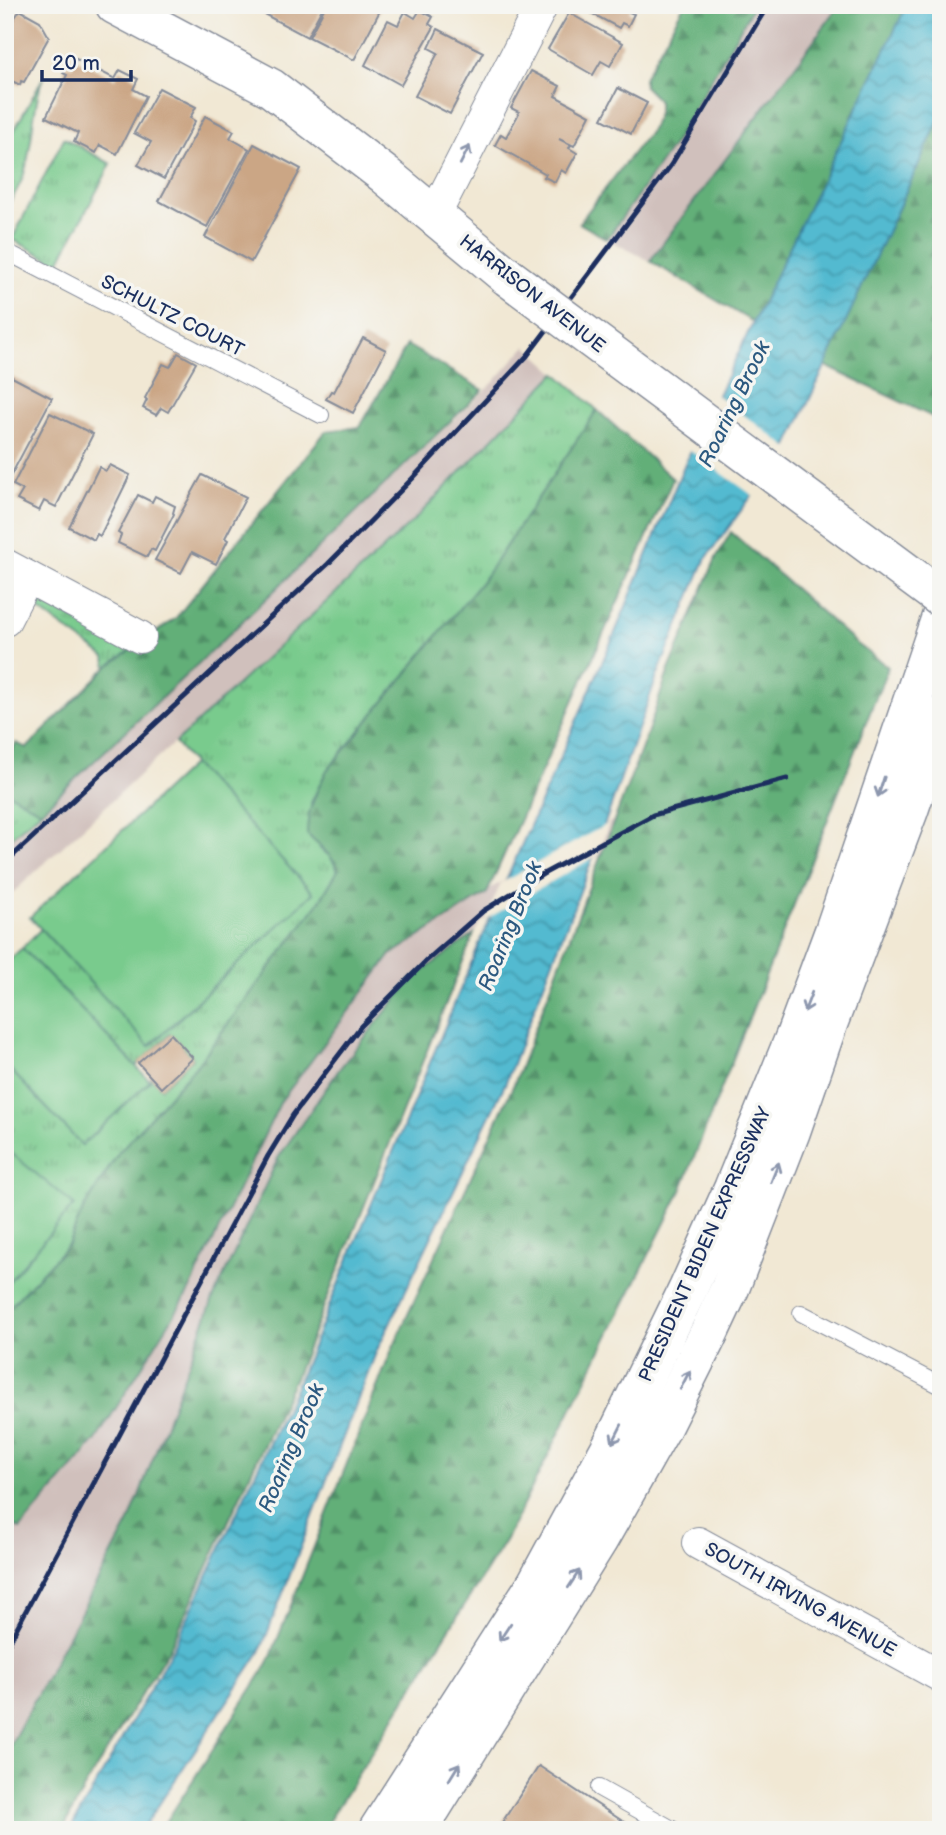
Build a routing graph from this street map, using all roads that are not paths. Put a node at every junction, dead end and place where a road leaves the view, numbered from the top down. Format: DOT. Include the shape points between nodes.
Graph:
graph roads {
  1 [pos="115,5"];
  2 [pos="542,5"];
  3 [pos="434,216"];
  4 [pos="5,251"];
  5 [pos="321,415"];
  6 [pos="16,571"];
  7 [pos="941,598"];
  8 [pos="941,617"];
  9 [pos="5,620"];
  10 [pos="140,637"];
  11 [pos="941,716"];
  12 [pos="801,1313"];
  13 [pos="939,1381"];
  14 [pos="698,1543"];
  15 [pos="941,1676"];
  16 [pos="600,1788"];
  17 [pos="379,1830"];
  18 [pos="418,1830"];
  19 [pos="674,1830"];
  1 -- 3 [label="main road, HARRISON AVENUE" via="271,88"];
  3 -- 2 [label="street, one-way"];
  3 -- 7 [label="main road, HARRISON AVENUE, bridge" via="508,277"];
  4 -- 5 [label="lane, SCHULTZ COURT"];
  6 -- 9 [label="street"];
  6 -- 10 [label="street"];
  8 -- 17 [label="main road, PRESIDENT BIDEN EXPRESSWAY, one-way" via="796,1036 688,1289 536,1584"];
  18 -- 11 [label="main road, PRESIDENT BIDEN EXPRESSWAY, one-way" via="599,1539 707,1337 792,1131"];
  12 -- 13 [label="lane"];
  14 -- 15 [label="street, SOUTH IRVING AVENUE"];
  16 -- 19 [label="lane"];
}
